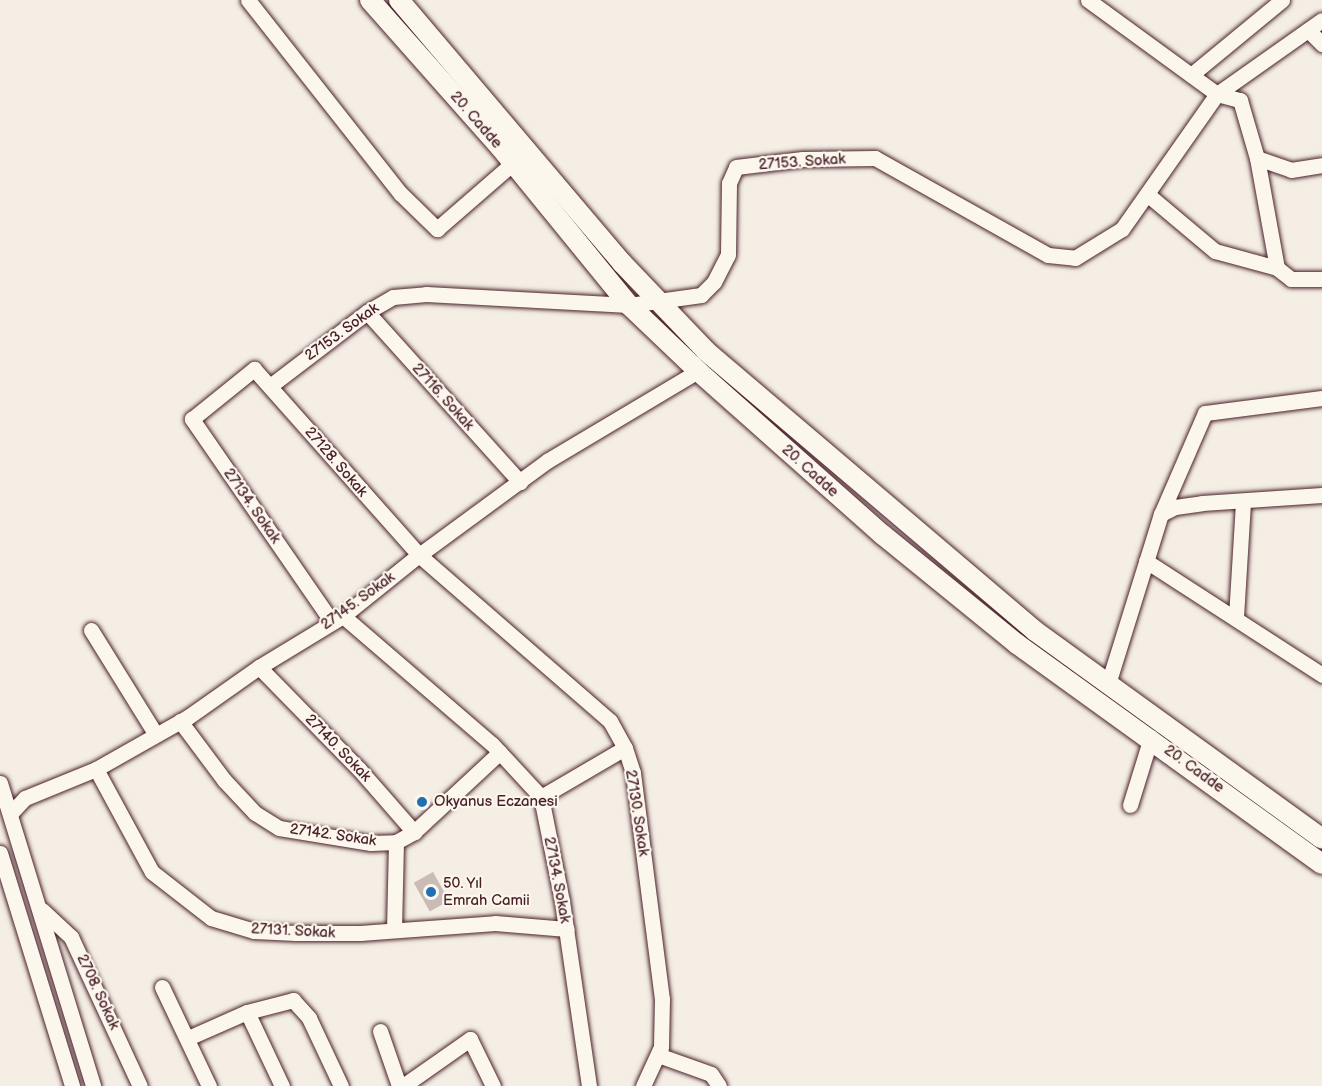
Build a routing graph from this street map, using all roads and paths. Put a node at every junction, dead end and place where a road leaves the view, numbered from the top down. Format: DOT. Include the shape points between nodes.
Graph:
graph roads {
  1 [pos="248,0"];
  2 [pos="370,0"];
  3 [pos="399,0"];
  4 [pos="1088,0"];
  5 [pos="1282,0"];
  6 [pos="1322,20"];
  7 [pos="1308,30"];
  8 [pos="1322,44"];
  9 [pos="1191,75"];
  10 [pos="1217,94"];
  11 [pos="1257,158"];
  12 [pos="513,163"];
  13 [pos="1322,165"];
  14 [pos="1147,194"];
  15 [pos="1277,268"];
  16 [pos="1322,279"];
  17 [pos="659,303"];
  18 [pos="629,305"];
  19 [pos="367,312"];
  20 [pos="698,371"];
  21 [pos="270,386"];
  22 [pos="1322,398"];
  23 [pos="192,419"];
  24 [pos="519,482"];
  25 [pos="1322,495"];
  26 [pos="1242,502"];
  27 [pos="1161,514"];
  28 [pos="419,555"];
  29 [pos="1146,561"];
  30 [pos="1236,617"];
  31 [pos="338,619"];
  32 [pos="91,630"];
  33 [pos="259,667"];
  34 [pos="1322,675"];
  35 [pos="1108,684"];
  36 [pos="180,721"];
  37 [pos="156,735"];
  38 [pos="1150,738"];
  39 [pos="625,748"];
  40 [pos="500,752"];
  41 [pos="96,769"];
  42 [pos="0,783"];
  43 [pos="541,797"];
  44 [pos="1130,805"];
  45 [pos="10,814"];
  46 [pos="414,832"];
  47 [pos="1322,839"];
  48 [pos="396,842"];
  49 [pos="0,853"];
  50 [pos="1322,864"];
  51 [pos="41,909"];
  52 [pos="567,929"];
  53 [pos="394,930"];
  54 [pos="162,987"];
  55 [pos="247,1012"];
  56 [pos="380,1031"];
  57 [pos="188,1038"];
  58 [pos="658,1055"];
  59 [pos="72,1086"];
  60 [pos="93,1086"];
  61 [pos="141,1086"];
  62 [pos="209,1086"];
  63 [pos="282,1086"];
  64 [pos="341,1086"];
  65 [pos="401,1086"];
  66 [pos="493,1086"];
  67 [pos="589,1086"];
  68 [pos="643,1086"];
  69 [pos="719,1086"];
  1 -- 12 [label="street" via="400,193 437,229"];
  2 -- 12 [label="main road, 20. Cadde"];
  3 -- 17 [label="main road"];
  4 -- 9 [label="street"];
  5 -- 9 [label="street"];
  6 -- 7 [label="street, 27153. Sokak"];
  7 -- 8 [label="street"];
  7 -- 10 [label="street, 27153. Sokak"];
  9 -- 10 [label="street"];
  10 -- 11 [label="street" via="1240,100"];
  10 -- 14 [label="street, 27153. Sokak"];
  11 -- 13 [label="street" via="1291,170"];
  11 -- 15 [label="street"];
  12 -- 18 [label="main road, 20. Cadde"];
  14 -- 15 [label="street" via="1215,251"];
  14 -- 17 [label="street, 27153. Sokak" via="1122,229 1075,258 1048,255 875,158 802,159 736,167 729,183 728,255 714,282 701,295"];
  15 -- 16 [label="street" via="1291,279"];
  17 -- 18 [label="street, 27153. Sokak"];
  17 -- 35 [label="main road" via="706,351 930,546"];
  18 -- 19 [label="street, 27153. Sokak" via="426,294 393,297"];
  18 -- 20 [label="main road, 20. Cadde"];
  19 -- 21 [label="street, 27153. Sokak"];
  19 -- 24 [label="street, 27116. Sokak"];
  20 -- 24 [label="street, 27145. Sokak" via="547,461"];
  20 -- 38 [label="main road, 20. Cadde" via="883,535 1017,644"];
  21 -- 23 [label="street, 27128. Sokak" via="254,369"];
  21 -- 28 [label="street, 27128. Sokak"];
  22 -- 27 [label="street" via="1205,413"];
  23 -- 31 [label="street, 27134. Sokak"];
  24 -- 28 [label="street, 27145. Sokak"];
  25 -- 26 [label="street"];
  26 -- 27 [label="street" via="1175,507"];
  26 -- 30 [label="street"];
  27 -- 29 [label="street"];
  28 -- 31 [label="street, 27145. Sokak"];
  28 -- 39 [label="street, 27130. Sokak" via="610,721"];
  29 -- 30 [label="street"];
  29 -- 35 [label="street"];
  30 -- 34 [label="street"];
  31 -- 33 [label="street, 27145. Sokak"];
  31 -- 40 [label="street, 27134. Sokak"];
  32 -- 37 [label="street"];
  33 -- 36 [label="street, 27145. Sokak"];
  33 -- 46 [label="street, 27140. Sokak" via="359,769"];
  35 -- 47 [label="main road"];
  36 -- 37 [label="street, 27145. Sokak"];
  36 -- 48 [label="street, 27142. Sokak" via="224,780 255,813 279,828 372,843"];
  37 -- 41 [label="street, 27145. Sokak"];
  38 -- 44 [label="street"];
  38 -- 50 [label="main road, 20. Cadde"];
  39 -- 43 [label="street"];
  39 -- 58 [label="street, 27130. Sokak" via="633,773 662,999 662,1047"];
  40 -- 43 [label="street, 27134. Sokak"];
  40 -- 46 [label="street, 27142. Sokak"];
  41 -- 45 [label="street, 27145. Sokak" via="24,798"];
  41 -- 53 [label="street, 27131. Sokak" via="152,872 211,918 254,931"];
  42 -- 45 [label="street"];
  43 -- 52 [label="street, 27134. Sokak"];
  45 -- 51 [label="street"];
  46 -- 48 [label="street, 27142. Sokak"];
  48 -- 53 [label="street"];
  49 -- 59 [label="street"];
  51 -- 60 [label="street"];
  51 -- 61 [label="street, 2708. Sokak" via="72,937"];
  52 -- 53 [label="street, 27131. Sokak" via="495,923"];
  52 -- 67 [label="street, 27134. Sokak"];
  54 -- 57 [label="street"];
  55 -- 57 [label="street"];
  55 -- 63 [label="street"];
  55 -- 64 [label="street" via="293,1000 309,1018"];
  56 -- 65 [label="street"];
  57 -- 62 [label="street"];
  58 -- 68 [label="street, 27130. Sokak"];
  58 -- 69 [label="street" via="711,1074"];
  65 -- 66 [label="street" via="470,1039"];
}
